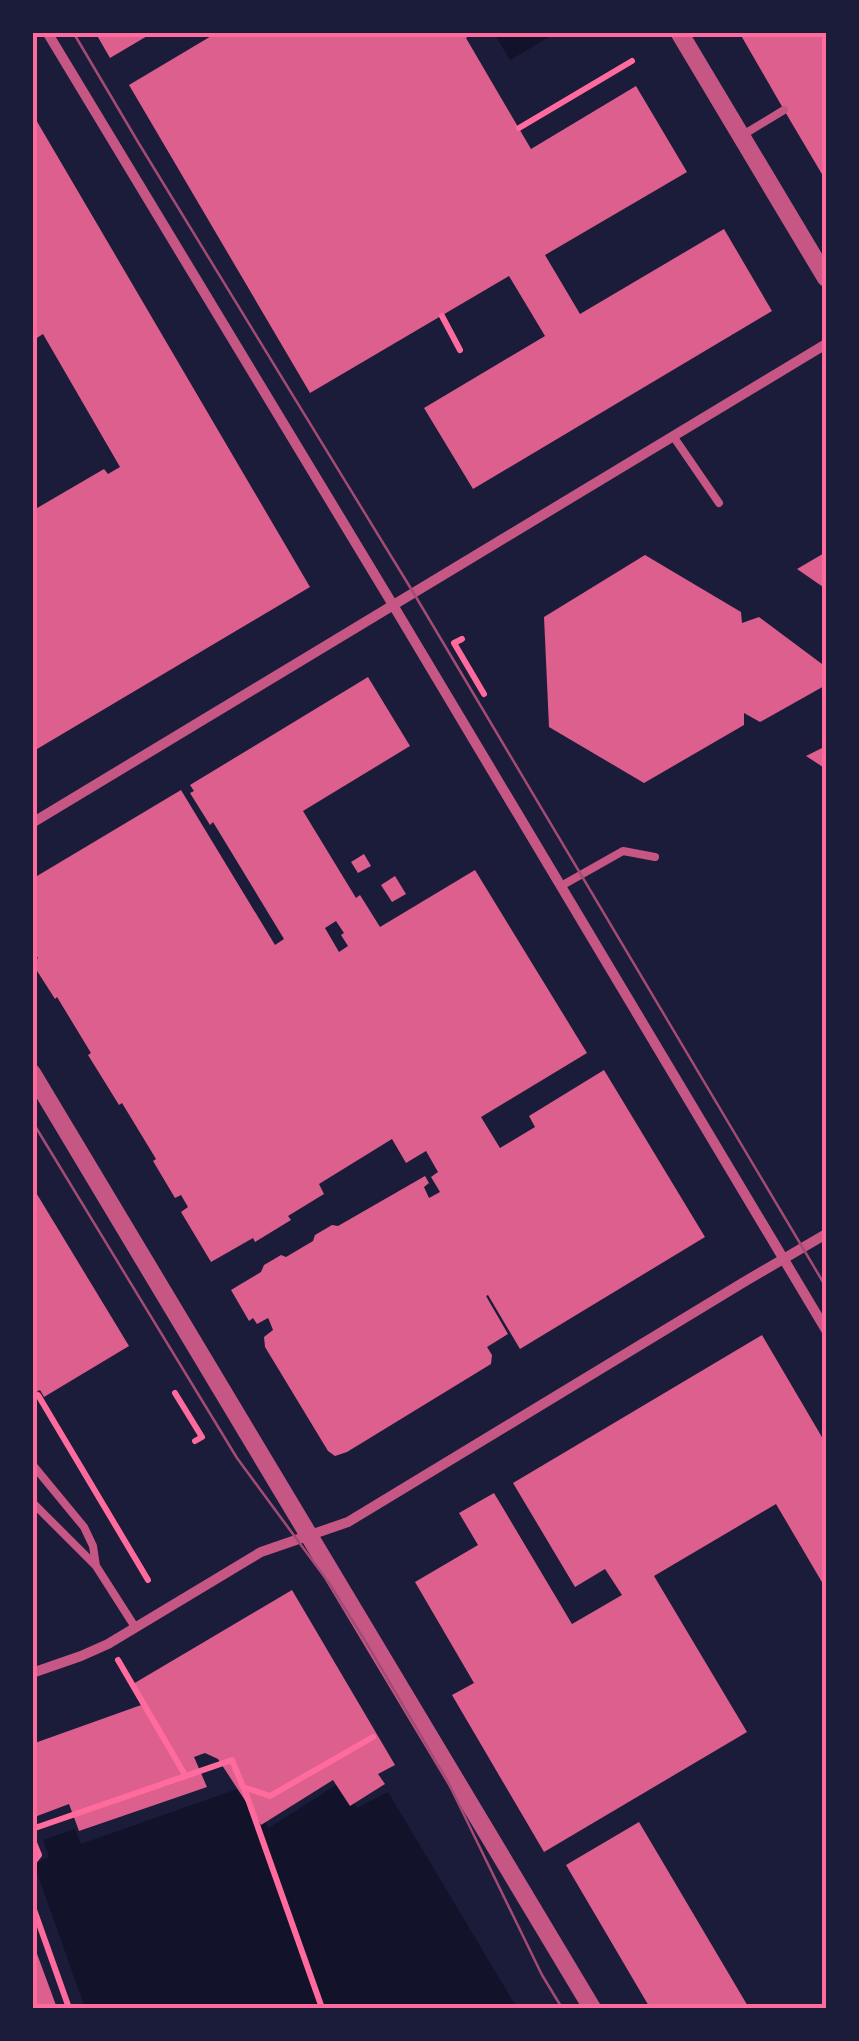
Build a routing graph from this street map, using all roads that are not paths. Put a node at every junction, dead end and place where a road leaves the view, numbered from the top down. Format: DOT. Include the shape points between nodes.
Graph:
graph roads {
  1 [pos="47,32"];
  2 [pos="679,32"];
  3 [pos="784,110"];
  4 [pos="741,136"];
  5 [pos="826,278"];
  6 [pos="826,344"];
  7 [pos="673,436"];
  8 [pos="720,503"];
  9 [pos="393,605"];
  10 [pos="32,823"];
  11 [pos="655,857"];
  12 [pos="561,886"];
  13 [pos="32,1073"];
  14 [pos="826,1234"];
  15 [pos="784,1260"];
  16 [pos="826,1330"];
  17 [pos="32,1464"];
  18 [pos="32,1502"];
  19 [pos="309,1534"];
  20 [pos="96,1566"];
  21 [pos="135,1628"];
  22 [pos="32,1673"];
  23 [pos="592,2008"];
  1 -- 9 [label="street"];
  2 -- 4 [label="street"];
  3 -- 4 [label="lane"];
  4 -- 5 [label="street"];
  6 -- 7 [label="street"];
  7 -- 8 [label="lane"];
  7 -- 9 [label="street"];
  9 -- 10 [label="street"];
  9 -- 12 [label="street"];
  11 -- 12 [label="lane" via="623,850"];
  12 -- 15 [label="street"];
  13 -- 19 [label="street"];
  14 -- 15 [label="street"];
  15 -- 16 [label="street"];
  15 -- 19 [label="street" via="348,1522"];
  17 -- 20 [label="lane" via="84,1528"];
  18 -- 20 [label="lane"];
  19 -- 21 [label="street" via="260,1552"];
  19 -- 23 [label="street"];
  20 -- 21 [label="lane"];
  21 -- 22 [label="street"];
}
